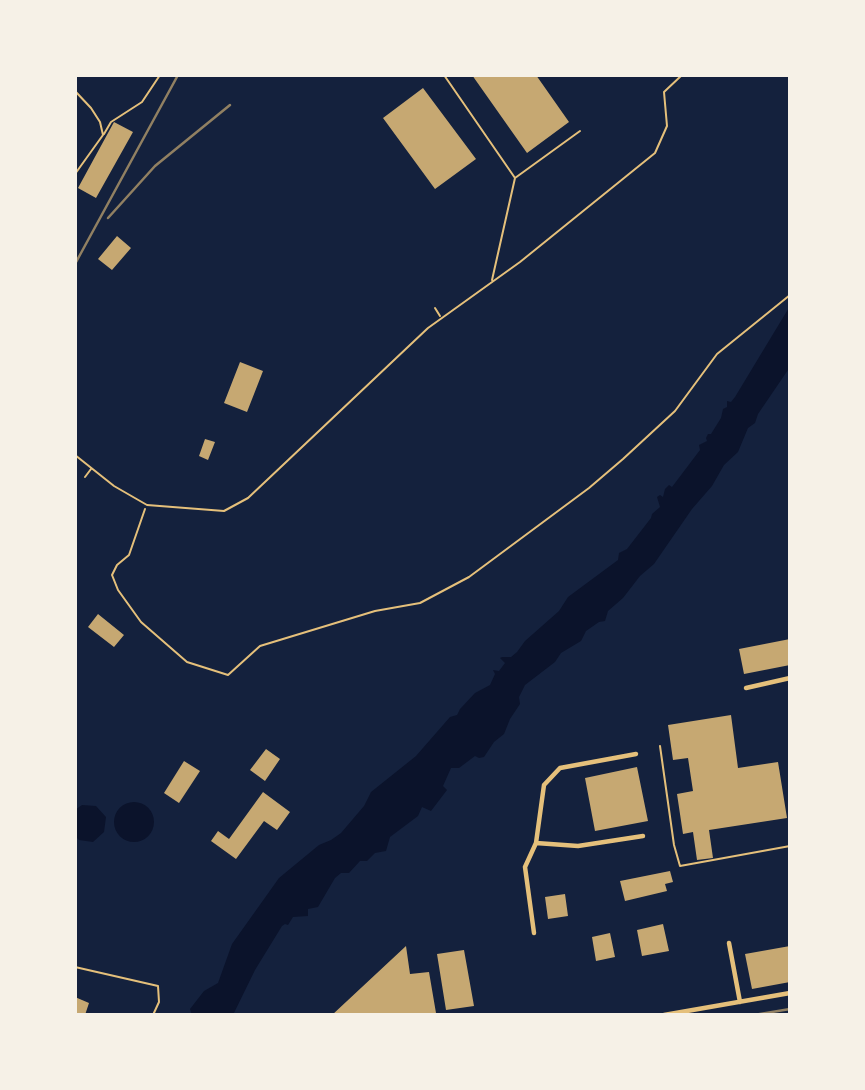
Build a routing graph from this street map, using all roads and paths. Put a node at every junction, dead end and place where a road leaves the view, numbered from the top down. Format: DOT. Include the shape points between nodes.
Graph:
graph roads {
  1 [pos="160,75"];
  2 [pos="444,75"];
  3 [pos="682,75"];
  4 [pos="75,91"];
  5 [pos="580,131"];
  6 [pos="103,135"];
  7 [pos="75,174"];
  8 [pos="515,178"];
  9 [pos="492,281"];
  10 [pos="790,295"];
  11 [pos="435,308"];
  12 [pos="441,318"];
  13 [pos="75,455"];
  14 [pos="91,468"];
  15 [pos="85,477"];
  16 [pos="146,505"];
  17 [pos="790,678"];
  18 [pos="746,688"];
  19 [pos="660,746"];
  20 [pos="636,754"];
  21 [pos="643,836"];
  22 [pos="536,843"];
  23 [pos="790,846"];
  24 [pos="534,933"];
  25 [pos="729,943"];
  26 [pos="75,967"];
  27 [pos="790,993"];
  28 [pos="740,1002"];
  29 [pos="153,1015"];
  30 [pos="664,1015"];
  1 -- 6 [label="lane" via="142,102 111,122"];
  2 -- 8 [label="lane"];
  3 -- 9 [label="lane" via="664,92 667,126 655,153"];
  4 -- 6 [label="lane" via="100,122"];
  5 -- 8 [label="lane"];
  6 -- 7 [label="lane"];
  8 -- 9 [label="lane"];
  9 -- 12 [label="lane"];
  10 -- 16 [label="path" via="717,354 675,411 623,459 469,576 420,603 375,611 260,646 228,675 187,662 141,622 117,590 112,575 129,555"];
  11 -- 12 [label="lane"];
  12 -- 16 [label="lane" via="248,498 225,511"];
  13 -- 14 [label="lane"];
  14 -- 15 [label="lane"];
  14 -- 16 [label="lane"];
  17 -- 18 [label="street"];
  19 -- 23 [label="lane" via="680,866"];
  20 -- 22 [label="street" via="560,768 544,785"];
  21 -- 22 [label="street" via="578,846"];
  22 -- 24 [label="street" via="525,867"];
  25 -- 28 [label="street"];
  26 -- 29 [label="lane" via="158,986 159,1002"];
  27 -- 28 [label="street"];
  28 -- 30 [label="street"];
}
